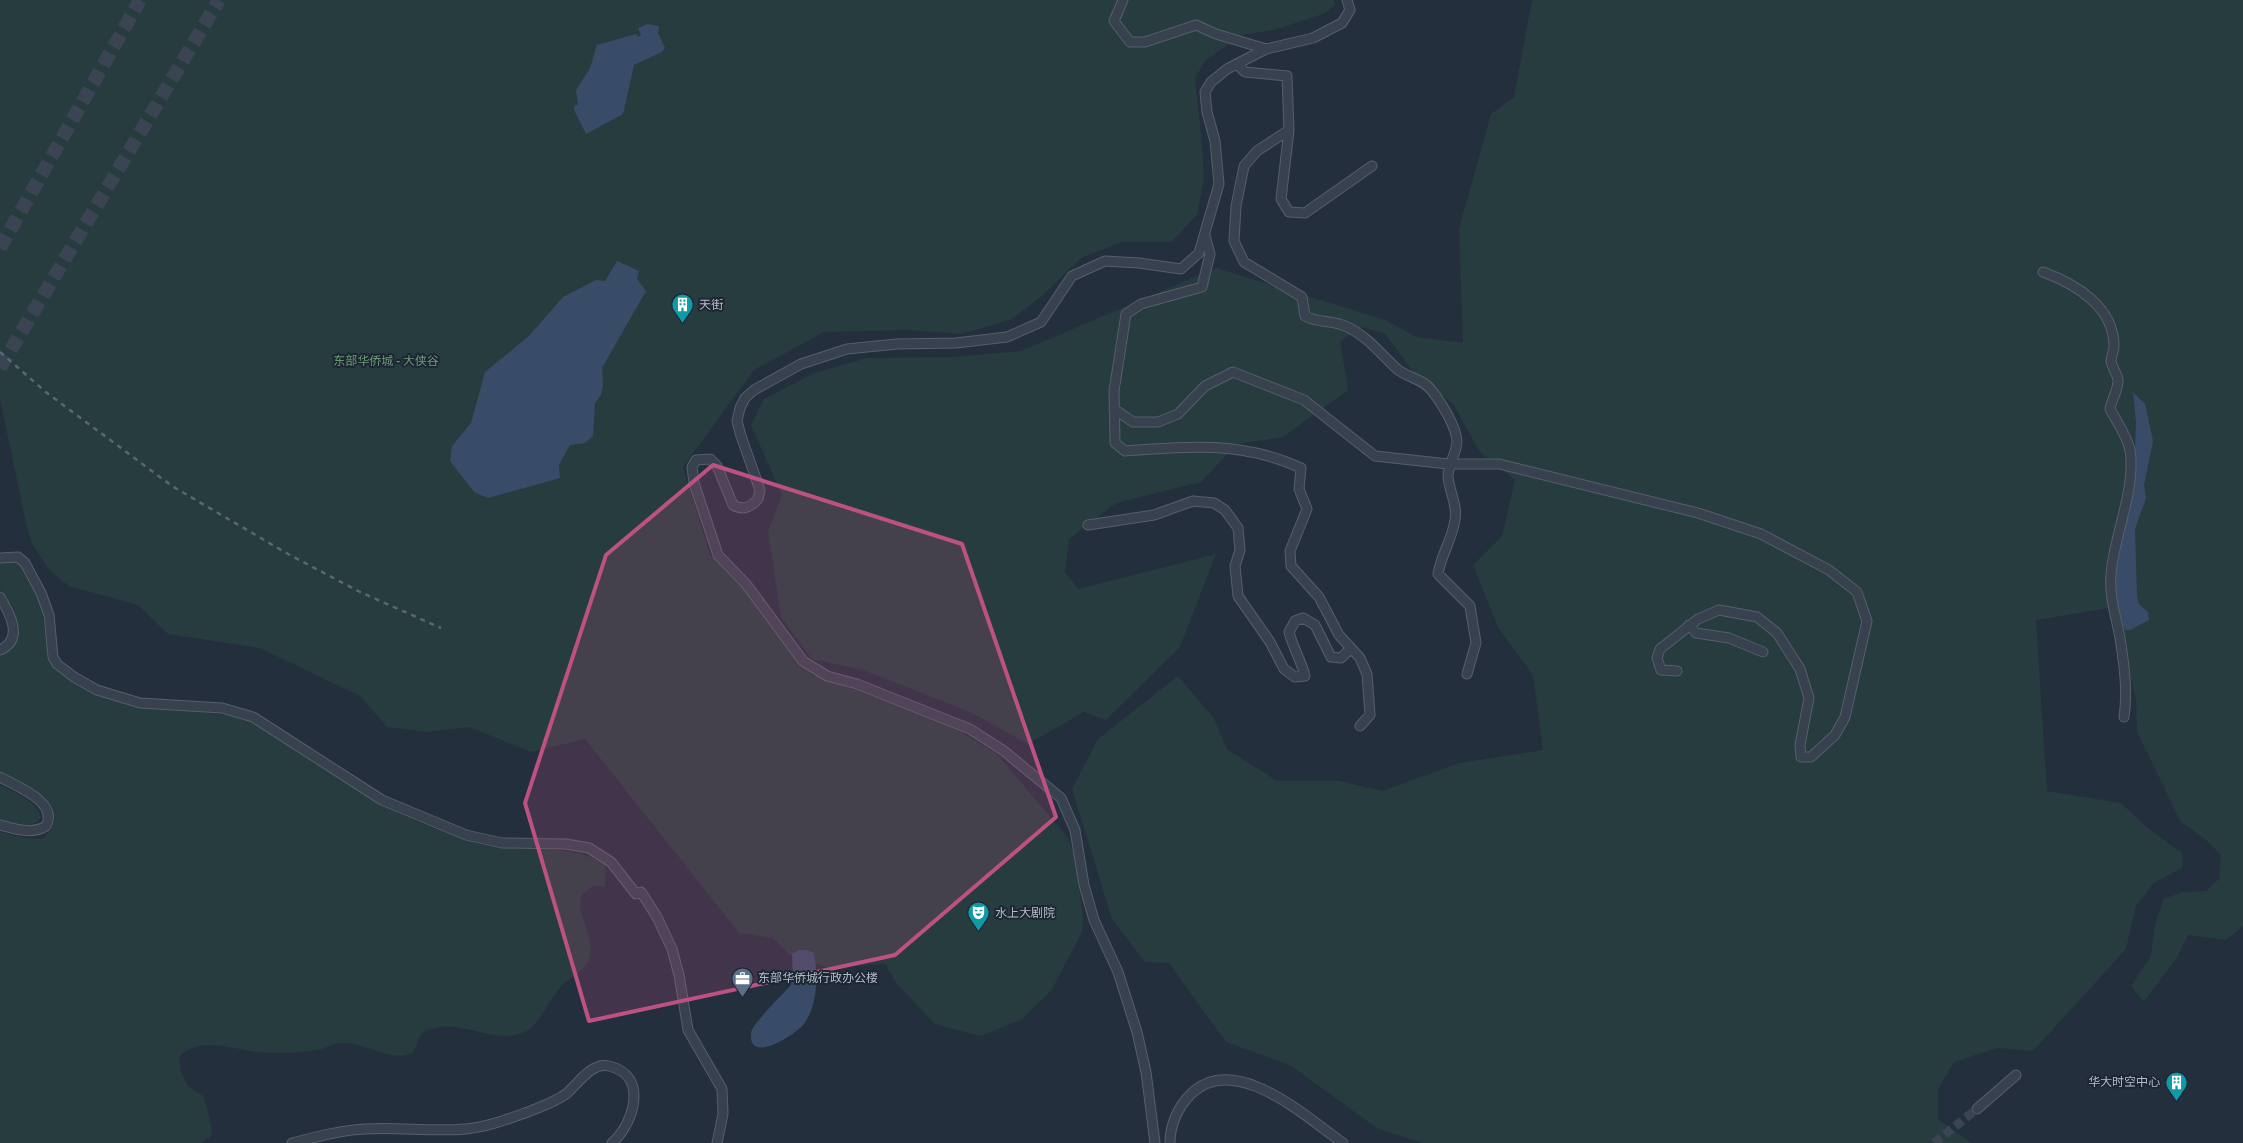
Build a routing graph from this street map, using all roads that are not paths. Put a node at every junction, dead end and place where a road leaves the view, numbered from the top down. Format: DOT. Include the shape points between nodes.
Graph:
graph roads {
  1 [pos="1123,0"];
  2 [pos="1346,0"];
  3 [pos="1266,49"];
  4 [pos="1237,64"];
  5 [pos="1289,130"];
  6 [pos="1372,166"];
  7 [pos="1204,236"];
  8 [pos="2044,272"];
  9 [pos="1114,409"];
  10 [pos="1452,464"];
  11 [pos="1088,524"];
  12 [pos="0,558"];
  13 [pos="0,597"];
  14 [pos="1689,625"];
  15 [pos="1351,648"];
  16 [pos="0,650"];
  17 [pos="1764,652"];
  18 [pos="1677,671"];
  19 [pos="1467,674"];
  20 [pos="2124,717"];
  21 [pos="1360,726"];
  22 [pos="0,777"];
  23 [pos="0,825"];
  24 [pos="2016,1075"];
  25 [pos="1977,1109"];
  26 [pos="292,1143"];
  27 [pos="612,1143"];
  28 [pos="717,1143"];
  29 [pos="1155,1143"];
  30 [pos="1170,1143"];
  31 [pos="1343,1143"];
  1 -- 3 [label="street" via="1114,21 1130,42 1145,42 1196,25"];
  2 -- 3 [label="street" via="1350,10 1342,23 1313,38"];
  3 -- 4 [label="street"];
  4 -- 5 [label="street" via="1245,72 1287,76"];
  4 -- 7 [label="street" via="1211,82 1205,92 1216,141 1219,184"];
  5 -- 6 [label="street" via="1281,200 1289,212 1305,214"];
  5 -- 10 [label="street" via="1257,151 1244,166 1236,206 1234,241 1237,248 1244,262 1302,297 1304,316 1314,321 1331,321 1346,326 1375,345 1399,370 1432,390 1449,417 1457,440"];
  7 -- 9 [label="street" via="1210,254 1202,287 1141,304 1126,314"];
  7 -- 29 [label="street" via="1199,253 1181,269 1105,261 1072,276 1042,322 1007,337 847,349 802,364 754,390 745,398 738,421 745,452 760,490 758,499 749,507 733,505 717,466 710,459 696,460 692,467 694,483 718,555 746,584 803,662 827,676 857,684 970,729 1010,756 1061,798 1075,830 1084,885 1094,920 1118,972 1138,1032"];
  8 -- 20 [label="street" via="2095,302 2104,312 2114,346 2111,362 2118,381 2110,410 2130,451 2130,473 2110,576 2112,611 2125,679"];
  9 -- 10 [label="street" via="1132,422 1158,422 1178,414 1205,386 1233,372 1304,400 1375,456"];
  9 -- 15 [label="street" via="1115,443 1125,451 1214,446 1267,456 1301,468 1299,489 1306,509 1290,551 1291,566 1319,597 1339,635"];
  10 -- 14 [label="street" via="1499,464 1698,513 1761,534 1829,570 1857,592 1867,621 1845,717 1835,735 1811,757 1801,757 1800,745 1809,698 1800,669 1777,633 1757,617 1719,610"];
  10 -- 19 [label="street" via="1448,476 1454,494 1456,518 1438,574 1470,606 1476,644"];
  11 -- 15 [label="street" via="1154,515 1193,500 1214,503 1225,510 1238,528 1240,550 1235,566 1238,596 1270,642 1284,669 1294,677 1305,676 1289,632 1295,621 1304,618 1315,625 1331,657 1341,658"];
  12 -- 28 [label="street" via="18,557 25,563 49,614 52,657 57,664 98,690 140,703 240,712 268,725 403,810 486,841 518,845 578,845 601,854 611,862 636,894 641,892 669,941 679,975 688,1030 722,1089 723,1114"];
  13 -- 16 [label="street" via="14,624 10,641"];
  14 -- 17 [label="street" via="1696,633 1729,638"];
  14 -- 18 [label="street" via="1660,649 1657,658 1661,670"];
  15 -- 21 [label="street" via="1367,674 1370,715"];
  22 -- 23 [label="street" via="38,799 48,816 46,826 40,830 18,830"];
  24 -- 25 [label="street"];
  26 -- 27 [label="street" via="348,1130 448,1130 497,1123 558,1099 594,1068 610,1066 623,1073 634,1088 635,1098 631,1113"];
  30 -- 31 [label="street" via="1172,1126 1181,1104 1196,1089 1218,1080 1263,1088"];
}
